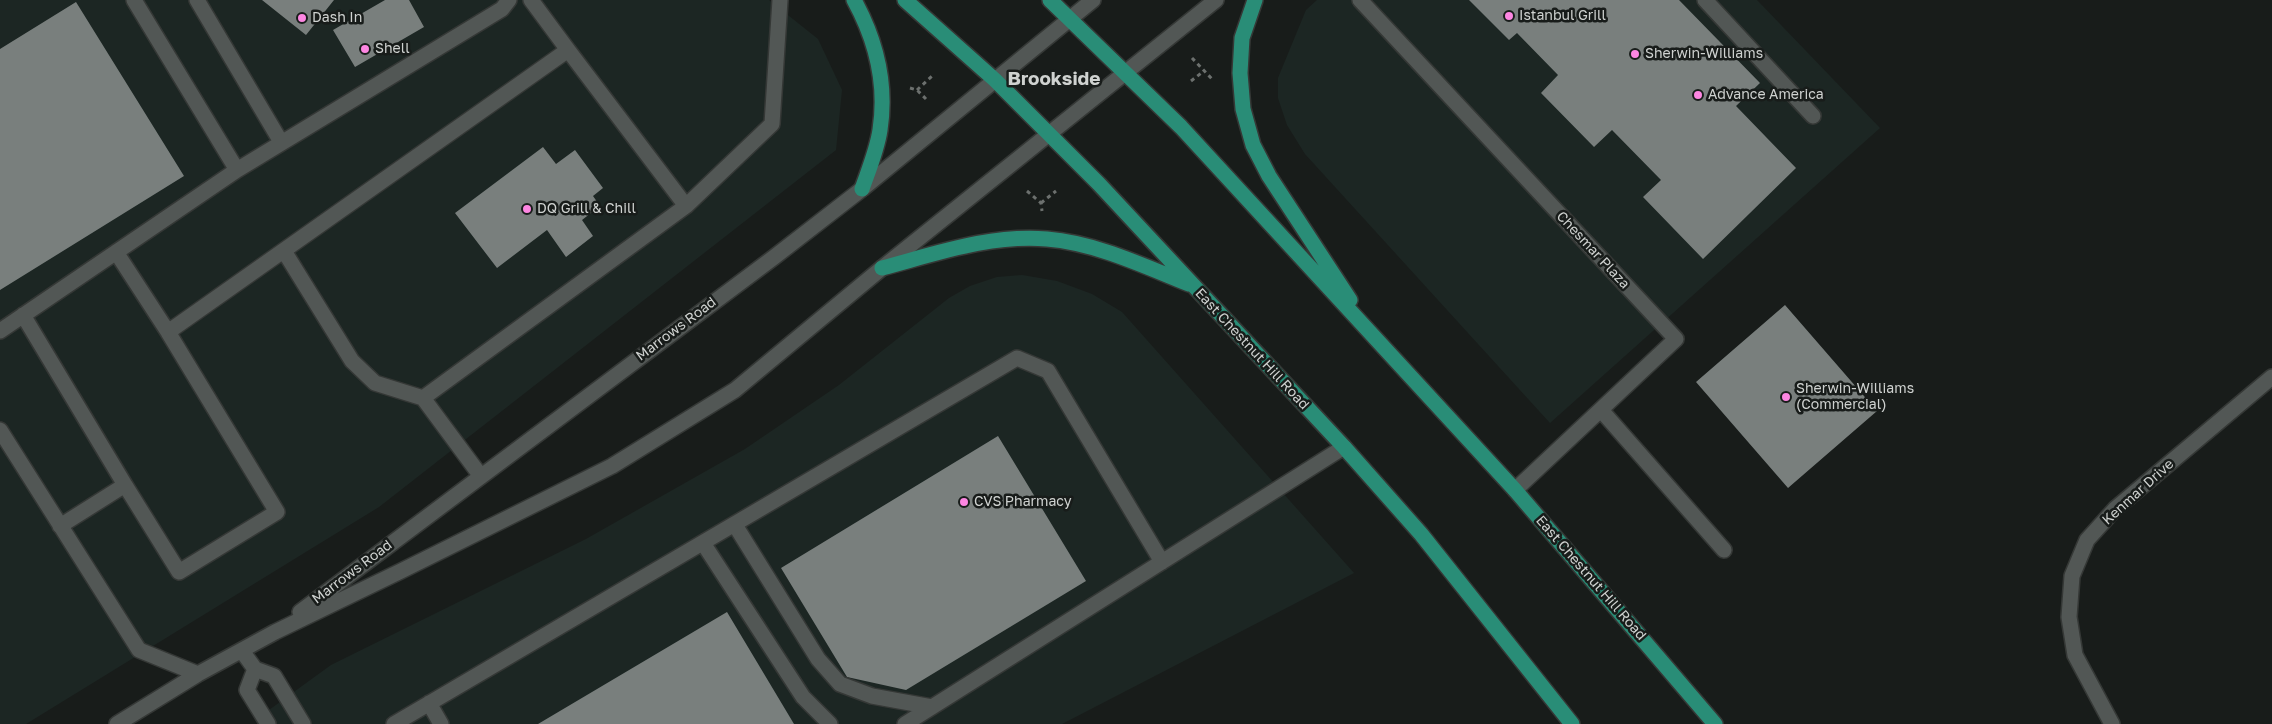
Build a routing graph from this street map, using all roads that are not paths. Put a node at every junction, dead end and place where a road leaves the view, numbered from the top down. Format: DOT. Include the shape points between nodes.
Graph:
graph roads {
  1 [pos="134,0"];
  2 [pos="197,0"];
  3 [pos="531,0"];
  4 [pos="780,0"];
  5 [pos="854,0"];
  6 [pos="905,0"];
  7 [pos="1050,0"];
  8 [pos="1093,0"];
  9 [pos="1216,0"];
  10 [pos="1255,0"];
  11 [pos="1360,0"];
  12 [pos="1705,0"];
  13 [pos="501,3"];
  14 [pos="1071,18"];
  15 [pos="568,50"];
  16 [pos="1126,73"];
  17 [pos="995,80"];
  18 [pos="1813,116"];
  19 [pos="1050,134"];
  20 [pos="281,142"];
  21 [pos="237,170"];
  22 [pos="862,189"];
  23 [pos="686,206"];
  24 [pos="284,251"];
  25 [pos="116,252"];
  26 [pos="882,268"];
  27 [pos="1194,286"];
  28 [pos="23,315"];
  29 [pos="0,331"];
  30 [pos="1369,331"];
  31 [pos="168,332"];
  32 [pos="2272,377"];
  33 [pos="423,398"];
  34 [pos="1600,410"];
  35 [pos="0,430"];
  36 [pos="1344,448"];
  37 [pos="480,475"];
  38 [pos="125,485"];
  39 [pos="1516,490"];
  40 [pos="735,525"];
  41 [pos="60,526"];
  42 [pos="703,543"];
  43 [pos="1724,550"];
  44 [pos="1162,562"];
  45 [pos="274,632"];
  46 [pos="242,651"];
  47 [pos="255,669"];
  48 [pos="198,674"];
  49 [pos="430,703"];
  50 [pos="932,707"];
  51 [pos="117,724"];
  52 [pos="268,724"];
  53 [pos="303,724"];
  54 [pos="394,724"];
  55 [pos="442,724"];
  56 [pos="830,724"];
  57 [pos="905,724"];
  58 [pos="1572,724"];
  59 [pos="1715,724"];
  60 [pos="2112,724"];
  1 -- 21 [label="street"];
  2 -- 20 [label="street"];
  3 -- 15 [label="street"];
  4 -- 23 [label="street" via="772,124"];
  5 -- 22 [label="main road" via="869,32 881,77 880,130"];
  6 -- 17 [label="main road, East Chestnut Hill Road"];
  7 -- 14 [label="main road, East Chestnut Hill Road"];
  8 -- 14 [label="street, Marrows Road"];
  9 -- 16 [label="street, Marrows Road"];
  10 -- 30 [label="main road" via="1242,38 1240,73 1243,110 1254,145 1270,176"];
  11 -- 34 [label="street, Chesmar Plaza" via="1676,339"];
  12 -- 18 [label="street"];
  13 -- 20 [label="street"];
  14 -- 16 [label="main road, East Chestnut Hill Road"];
  14 -- 17 [label="street, Marrows Road"];
  15 -- 23 [label="street"];
  15 -- 24 [label="street"];
  16 -- 19 [label="street, Marrows Road"];
  16 -- 30 [label="main road, East Chestnut Hill Road" via="1181,127"];
  17 -- 19 [label="main road, East Chestnut Hill Road"];
  17 -- 22 [label="street, Marrows Road"];
  19 -- 26 [label="street, Marrows Road"];
  19 -- 27 [label="main road, East Chestnut Hill Road"];
  20 -- 21 [label="street"];
  21 -- 25 [label="street"];
  22 -- 37 [label="street, Marrows Road"];
  23 -- 33 [label="street"];
  24 -- 31 [label="street"];
  24 -- 33 [label="street" via="352,361 375,382"];
  25 -- 28 [label="street"];
  25 -- 31 [label="street"];
  26 -- 27 [label="main road" via="988,241 1047,239 1097,250"];
  26 -- 45 [label="street, Marrows Road" via="735,390 612,466"];
  27 -- 36 [label="main road, East Chestnut Hill Road"];
  28 -- 29 [label="street"];
  28 -- 38 [label="street"];
  30 -- 39 [label="main road, East Chestnut Hill Road"];
  31 -- 38 [label="street" via="277,512 178,572"];
  32 -- 60 [label="street, Kenmar Drive" via="2115,509 2087,540 2072,576 2069,616 2075,655"];
  33 -- 37 [label="street"];
  34 -- 39 [label="street, Chesmar Plaza"];
  34 -- 43 [label="street"];
  35 -- 41 [label="street"];
  36 -- 44 [label="street"];
  36 -- 58 [label="main road, East Chestnut Hill Road" via="1422,534"];
  37 -- 45 [label="street, Marrows Road"];
  38 -- 41 [label="street"];
  39 -- 59 [label="main road, East Chestnut Hill Road"];
  40 -- 42 [label="street"];
  40 -- 44 [label="street" via="1017,358 1048,370"];
  40 -- 50 [label="street" via="818,659 840,684 872,696"];
  41 -- 48 [label="street" via="139,650"];
  42 -- 49 [label="street"];
  42 -- 56 [label="street" via="803,697"];
  44 -- 50 [label="street"];
  45 -- 46 [label="street, Marrows Road"];
  46 -- 47 [label="street"];
  46 -- 48 [label="street, Marrows Road"];
  47 -- 52 [label="street" via="247,690"];
  47 -- 53 [label="street" via="274,676"];
  48 -- 51 [label="street, Marrows Road"];
  49 -- 54 [label="street"];
  49 -- 55 [label="street"];
  50 -- 57 [label="street"];
}
